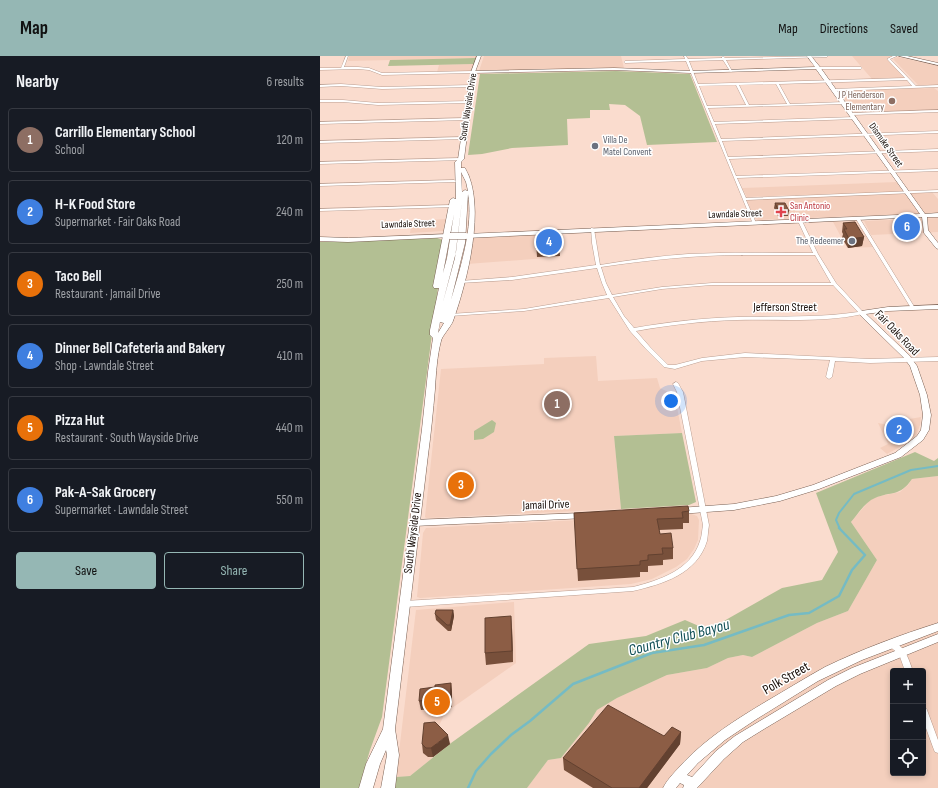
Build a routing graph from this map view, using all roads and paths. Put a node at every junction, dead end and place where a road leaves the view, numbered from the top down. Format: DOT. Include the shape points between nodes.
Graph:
graph roads {
  1 [pos="347,56"];
  2 [pos="479,56"];
  3 [pos="809,56"];
  4 [pos="827,56"];
  5 [pos="896,56"];
  6 [pos="901,56"];
  7 [pos="686,58"];
  8 [pos="723,58"];
  9 [pos="625,62"];
  10 [pos="938,64"];
  11 [pos="342,68"];
  12 [pos="818,68"];
  13 [pos="862,68"];
  14 [pos="320,69"];
  15 [pos="731,71"];
  16 [pos="473,72"];
  17 [pos="691,72"];
  18 [pos="908,79"];
  19 [pos="827,82"];
  20 [pos="777,83"];
  21 [pos="737,84"];
  22 [pos="320,86"];
  23 [pos="472,86"];
  24 [pos="698,86"];
  25 [pos="915,87"];
  26 [pos="937,87"];
  27 [pos="834,90"];
  28 [pos="320,101"];
  29 [pos="469,102"];
  30 [pos="844,103"];
  31 [pos="789,105"];
  32 [pos="748,106"];
  33 [pos="707,108"];
  34 [pos="938,111"];
  35 [pos="854,116"];
  36 [pos="466,119"];
  37 [pos="320,123"];
  38 [pos="713,123"];
  39 [pos="938,132"];
  40 [pos="866,135"];
  41 [pos="463,138"];
  42 [pos="720,140"];
  43 [pos="320,142"];
  44 [pos="938,150"];
  45 [pos="879,152"];
  46 [pos="727,158"];
  47 [pos="461,159"];
  48 [pos="320,163"];
  49 [pos="460,169"];
  50 [pos="938,170"];
  51 [pos="892,171"];
  52 [pos="736,177"];
  53 [pos="454,181"];
  54 [pos="320,185"];
  55 [pos="938,191"];
  56 [pos="907,192"];
  57 [pos="744,199"];
  58 [pos="452,206"];
  59 [pos="320,210"];
  60 [pos="938,215"];
  61 [pos="924,216"];
  62 [pos="858,219"];
  63 [pos="800,221"];
  64 [pos="754,223"];
  65 [pos="592,229"];
  66 [pos="468,234"];
  67 [pos="449,235"];
  68 [pos="320,239"];
  69 [pos="938,248"];
  70 [pos="816,254"];
  71 [pos="598,265"];
  72 [pos="460,282"];
  73 [pos="834,284"];
  74 [pos="609,296"];
  75 [pos="938,307"];
  76 [pos="913,308"];
  77 [pos="861,313"];
  78 [pos="450,315"];
  79 [pos="632,330"];
  80 [pos="438,333"];
  81 [pos="938,358"];
  82 [pos="833,360"];
  83 [pos="910,360"];
  84 [pos="829,377"];
  85 [pos="676,384"];
  86 [pos="704,510"];
  87 [pos="667,511"];
  88 [pos="591,515"];
  89 [pos="414,523"];
  90 [pos="405,604"];
  91 [pos="938,627"];
  92 [pos="938,638"];
  93 [pos="892,644"];
  94 [pos="902,652"];
  95 [pos="908,668"];
  96 [pos="926,718"];
  97 [pos="389,729"];
  98 [pos="938,750"];
  99 [pos="679,776"];
  100 [pos="691,786"];
  101 [pos="366,788"];
  102 [pos="388,788"];
  103 [pos="669,788"];
  1 -- 11 [label="street"];
  2 -- 16 [label="main road, South Wayside Drive"];
  3 -- 4 [label="street"];
  3 -- 8 [label="street"];
  3 -- 12 [label="street, Dismuke Street"];
  5 -- 18 [label="street" via="888,59"];
  6 -- 10 [label="street"];
  7 -- 8 [label="street"];
  7 -- 9 [label="street"];
  7 -- 17 [label="street"];
  8 -- 15 [label="street"];
  11 -- 14 [label="street"];
  11 -- 16 [label="street" via="369,69 382,74"];
  12 -- 13 [label="street"];
  12 -- 15 [label="street"];
  12 -- 19 [label="street, Dismuke Street"];
  15 -- 17 [label="street"];
  16 -- 17 [label="street" via="614,69"];
  16 -- 23 [label="main road, South Wayside Drive"];
  17 -- 24 [label="street"];
  18 -- 19 [label="street"];
  18 -- 25 [label="street"];
  19 -- 20 [label="street"];
  19 -- 27 [label="street, Dismuke Street"];
  20 -- 21 [label="street"];
  20 -- 31 [label="street"];
  21 -- 24 [label="street"];
  21 -- 32 [label="street"];
  22 -- 23 [label="street"];
  23 -- 29 [label="main road, South Wayside Drive"];
  24 -- 33 [label="street"];
  25 -- 26 [label="street"];
  25 -- 27 [label="street"];
  27 -- 30 [label="street, Dismuke Street"];
  28 -- 29 [label="street" via="378,104"];
  29 -- 36 [label="main road, South Wayside Drive"];
  30 -- 31 [label="street"];
  30 -- 35 [label="street, Dismuke Street"];
  31 -- 32 [label="street"];
  32 -- 33 [label="street"];
  33 -- 38 [label="street"];
  34 -- 35 [label="street"];
  35 -- 38 [label="street"];
  35 -- 40 [label="street, Dismuke Street"];
  36 -- 37 [label="street"];
  36 -- 41 [label="main road, South Wayside Drive"];
  38 -- 42 [label="street"];
  39 -- 40 [label="street"];
  40 -- 42 [label="street"];
  40 -- 45 [label="street, Dismuke Street"];
  41 -- 43 [label="street"];
  41 -- 47 [label="main road, South Wayside Drive"];
  42 -- 46 [label="street"];
  44 -- 45 [label="street"];
  45 -- 46 [label="street"];
  45 -- 51 [label="street, Dismuke Street"];
  46 -- 52 [label="street"];
  47 -- 48 [label="street"];
  47 -- 49 [label="main road, South Wayside Drive" via="458,162"];
  49 -- 53 [label="main road"];
  49 -- 66 [label="main road" via="468,175 470,189"];
  49 -- 80 [label="main road, South Wayside Drive" via="465,192 458,260"];
  50 -- 51 [label="street"];
  51 -- 52 [label="street"];
  51 -- 56 [label="street, Dismuke Street"];
  52 -- 57 [label="street"];
  53 -- 54 [label="street"];
  53 -- 58 [label="main road"];
  55 -- 56 [label="street"];
  56 -- 57 [label="street"];
  56 -- 61 [label="street, Dismuke Street"];
  57 -- 64 [label="street"];
  58 -- 59 [label="street"];
  58 -- 67 [label="main road"];
  60 -- 61 [label="street, Lawndale Street"];
  61 -- 62 [label="street, Lawndale Street"];
  61 -- 69 [label="street, Dismuke Street" via="926,231"];
  62 -- 63 [label="street, Lawndale Street"];
  62 -- 76 [label="street"];
  63 -- 64 [label="street, Lawndale Street"];
  63 -- 70 [label="street, Fair Oaks Road"];
  64 -- 65 [label="street, Lawndale Street"];
  65 -- 66 [label="street, Lawndale Street"];
  65 -- 71 [label="street"];
  66 -- 67 [label="street, Lawndale Street, bridge"];
  66 -- 72 [label="main road"];
  67 -- 68 [label="street, Lawndale Street"];
  67 -- 80 [label="main road" via="433,309"];
  70 -- 71 [label="street" via="695,255"];
  70 -- 73 [label="street, Fair Oaks Road"];
  71 -- 72 [label="street" via="525,277"];
  71 -- 74 [label="street"];
  72 -- 78 [label="main road"];
  73 -- 74 [label="street" via="712,284"];
  73 -- 77 [label="street, Fair Oaks Road"];
  74 -- 78 [label="street" via="524,310"];
  74 -- 79 [label="street"];
  75 -- 76 [label="street, Jefferson Street"];
  76 -- 77 [label="street, Jefferson Street"];
  77 -- 79 [label="street, Jefferson Street" via="832,318 707,320"];
  77 -- 83 [label="street, Fair Oaks Road"];
  78 -- 80 [label="main road"];
  79 -- 82 [label="street" via="660,361 671,367 745,355"];
  80 -- 89 [label="main road, South Wayside Drive"];
  81 -- 83 [label="street"];
  82 -- 83 [label="street"];
  82 -- 84 [label="street"];
  83 -- 86 [label="street, Fair Oaks Road" via="923,391 928,421 925,430 912,446 898,455 793,495 734,507"];
  85 -- 86 [label="street" via="680,392"];
  86 -- 87 [label="street"];
  86 -- 90 [label="street" via="705,536 696,557 681,571 656,584 633,589"];
  88 -- 89 [label="street, Jamail Drive"];
  89 -- 90 [label="main road, South Wayside Drive"];
  90 -- 97 [label="main road, South Wayside Drive"];
  91 -- 93 [label="street, Polk Street"];
  92 -- 94 [label="street"];
  93 -- 94 [label="street"];
  93 -- 99 [label="street, Polk Street" via="847,661 735,725 702,751"];
  94 -- 95 [label="street"];
  94 -- 100 [label="street" via="832,683 739,739"];
  96 -- 98 [label="street"];
  97 -- 101 [label="main road, South Wayside Drive" via="373,764"];
  97 -- 102 [label="main road, South Wayside Drive" via="393,755"];
  99 -- 100 [label="street"];
  99 -- 103 [label="street, Polk Street"];
}
